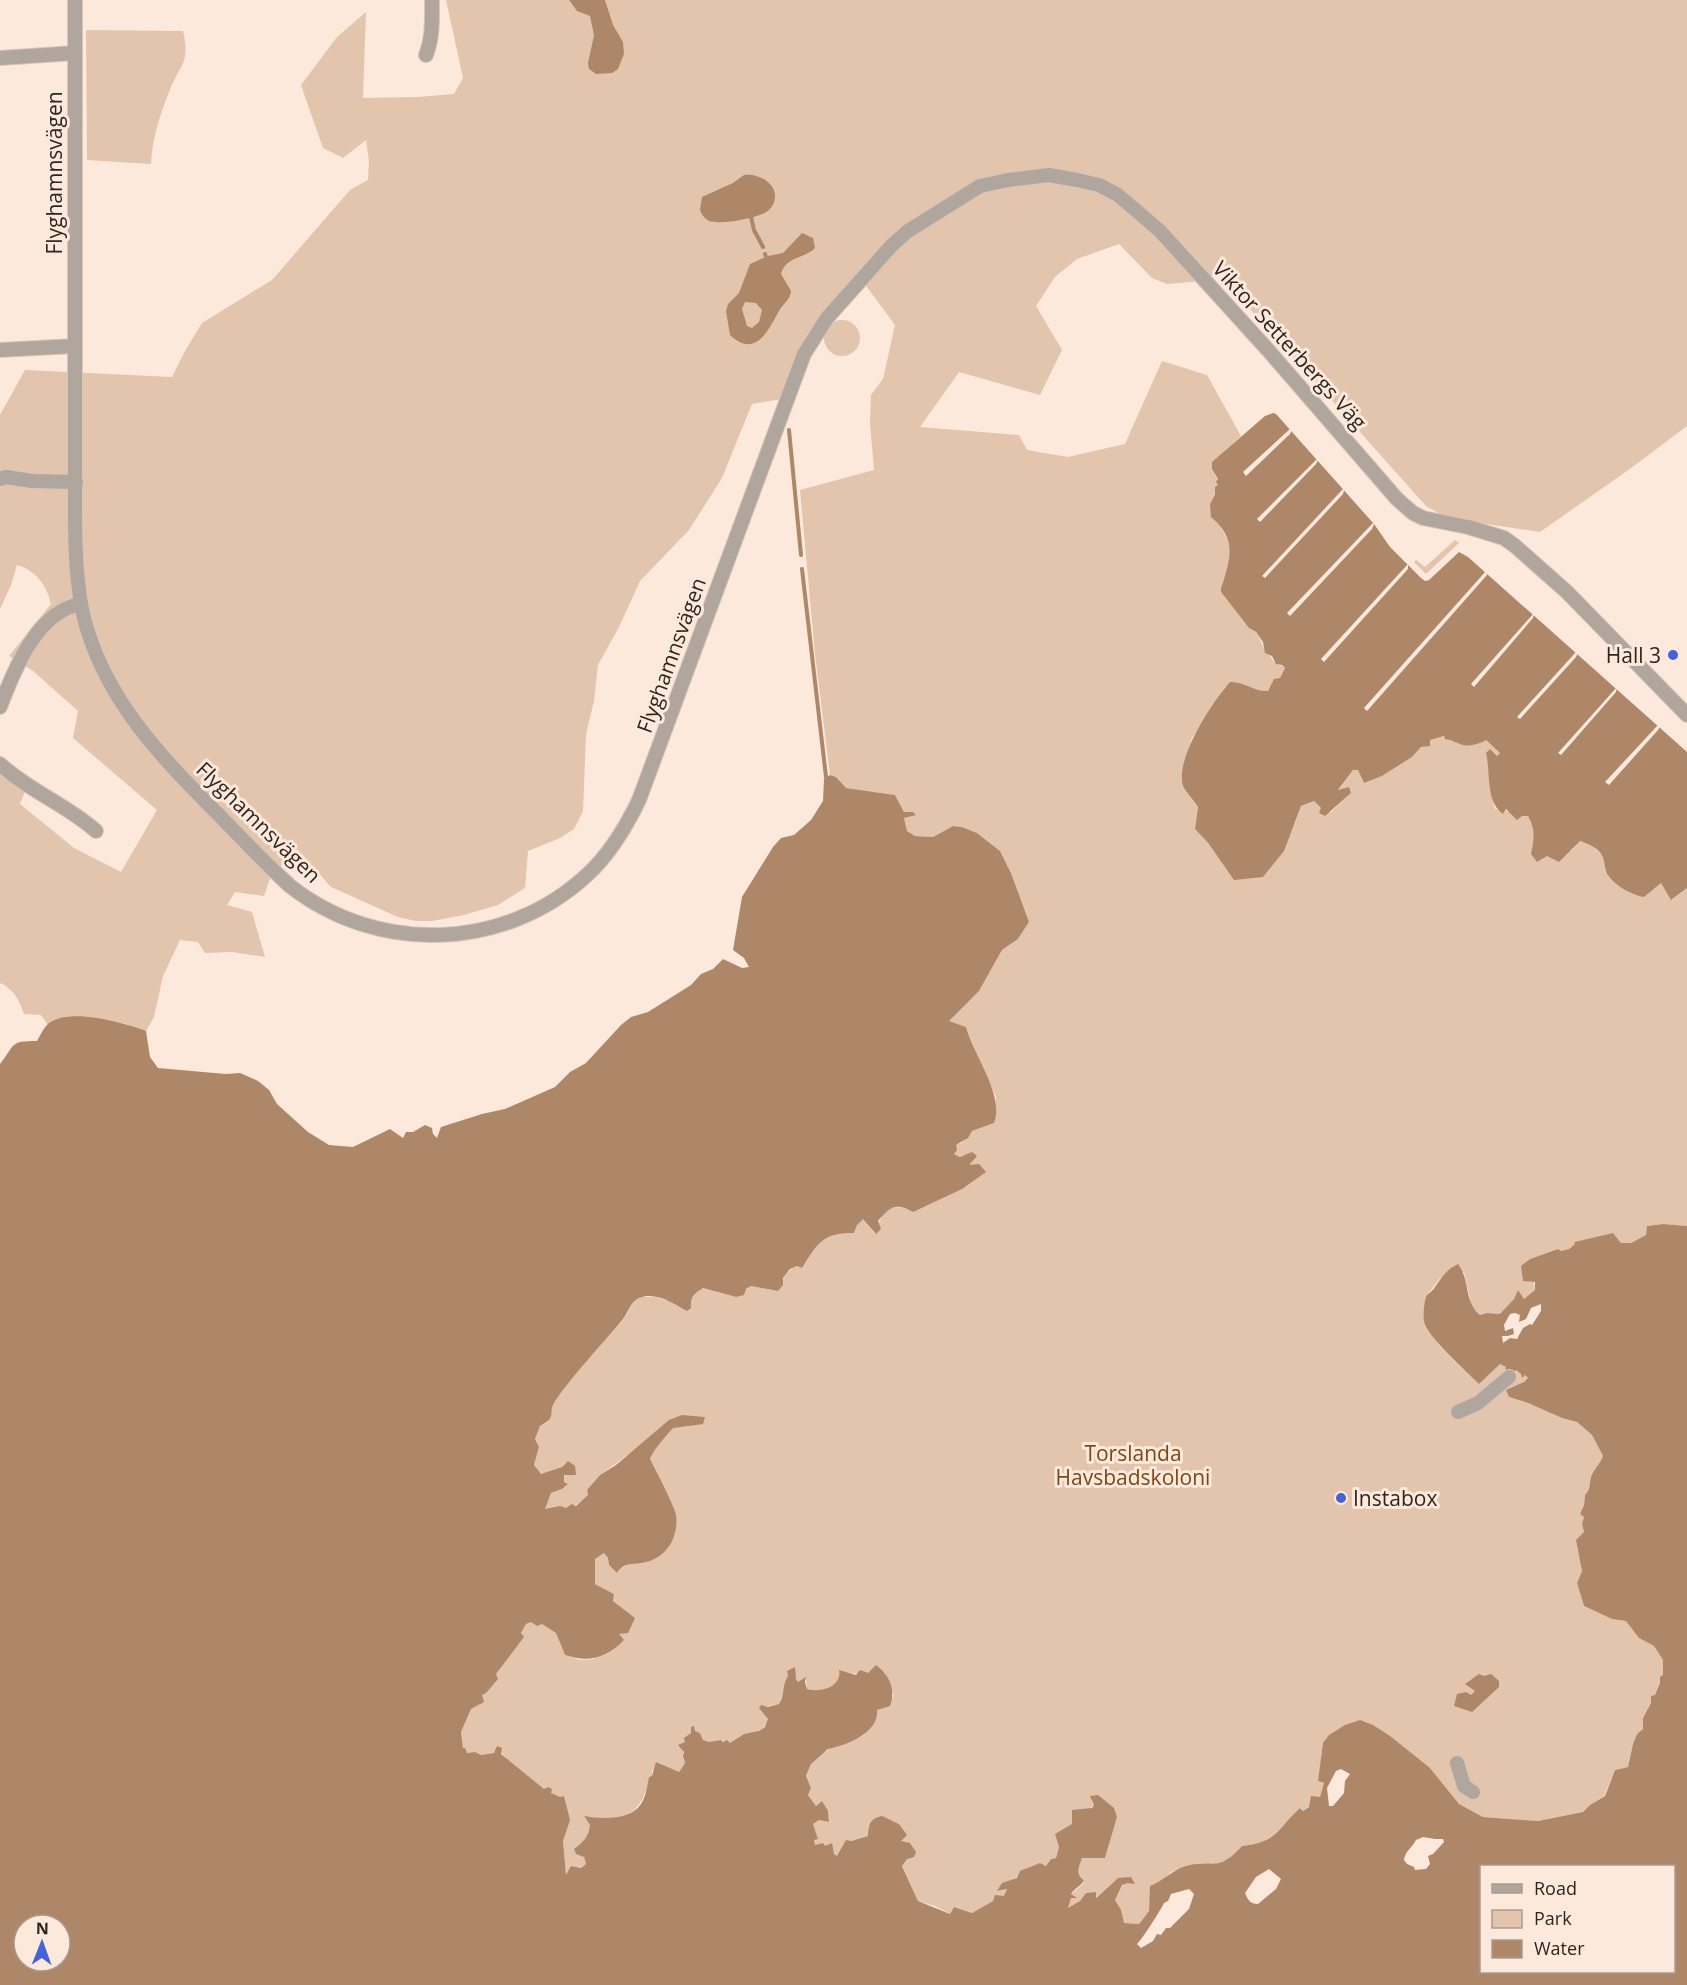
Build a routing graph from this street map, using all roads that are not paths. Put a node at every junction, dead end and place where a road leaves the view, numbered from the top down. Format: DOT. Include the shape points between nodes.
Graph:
graph roads {
  1 [pos="75,0"];
  2 [pos="432,0"];
  3 [pos="75,52"];
  4 [pos="426,56"];
  5 [pos="0,58"];
  6 [pos="838,306"];
  7 [pos="75,346"];
  8 [pos="0,350"];
  9 [pos="0,479"];
  10 [pos="76,482"];
  11 [pos="81,604"];
  12 [pos="0,706"];
  13 [pos="1687,715"];
  14 [pos="0,764"];
  15 [pos="96,831"];
  16 [pos="1509,1377"];
  17 [pos="1458,1412"];
  18 [pos="1457,1763"];
  19 [pos="1473,1792"];
  1 -- 3 [label="street, Flyghamnsvägen"];
  2 -- 4 [label="street" via="433,27"];
  3 -- 5 [label="street"];
  3 -- 7 [label="street, Flyghamnsvägen"];
  6 -- 11 [label="street, Flyghamnsvägen" via="814,339 795,377 633,812 589,873 555,900 518,919 463,934 414,936 364,926 301,895 256,854 140,730 97,656"];
  6 -- 13 [label="street, Viktor Setterbergs Väg" via="908,231 980,186 1049,175 1099,185 1118,195 1160,231 1397,499 1423,518 1468,527 1504,538 1515,546 1568,592"];
  7 -- 8 [label="street"];
  7 -- 10 [label="street, Flyghamnsvägen"];
  9 -- 10 [label="street"];
  10 -- 11 [label="street, Flyghamnsvägen" via="75,540"];
  11 -- 12 [label="street" via="67,607 28,646"];
  14 -- 15 [label="street"];
  16 -- 17 [label="street" via="1478,1403"];
  18 -- 19 [label="street" via="1464,1786"];
}
